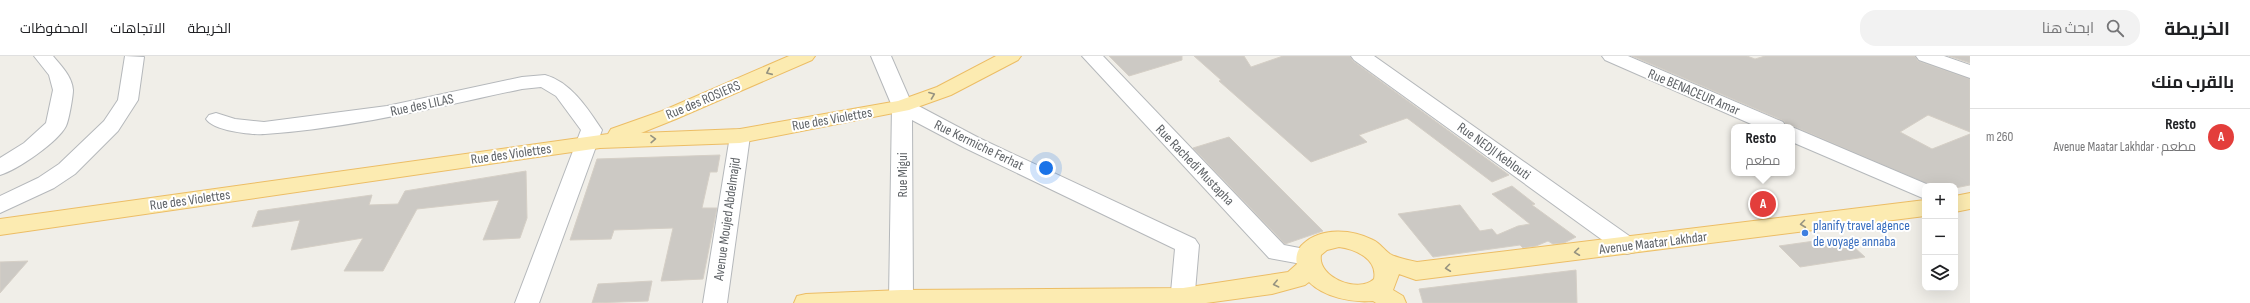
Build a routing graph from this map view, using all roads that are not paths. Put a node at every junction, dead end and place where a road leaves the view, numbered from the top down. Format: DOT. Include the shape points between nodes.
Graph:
graph roads {
  1 [pos="804,56"];
  2 [pos="880,56"];
  3 [pos="1011,56"];
  4 [pos="1092,56"];
  5 [pos="1361,56"];
  6 [pos="1612,56"];
  7 [pos="1926,56"];
  8 [pos="43,57"];
  9 [pos="134,58"];
  10 [pos="1970,72"];
  11 [pos="902,106"];
  12 [pos="216,119"];
  13 [pos="1769,124"];
  14 [pos="1795,135"];
  15 [pos="740,136"];
  16 [pos="593,142"];
  17 [pos="0,168"];
  18 [pos="1922,191"];
  19 [pos="1970,201"];
  20 [pos="1958,203"];
  21 [pos="0,205"];
  22 [pos="1922,208"];
  23 [pos="0,228"];
  24 [pos="1627,246"];
  25 [pos="1382,260"];
  26 [pos="1307,262"];
  27 [pos="1370,298"];
  28 [pos="902,299"];
  29 [pos="1183,300"];
  30 [pos="527,303"];
  31 [pos="715,303"];
  32 [pos="806,303"];
  1 -- 16 [label="main road, Rue des ROSIERS, one-way" via="669,115"];
  2 -- 11 [label="street, Rue Migui"];
  11 -- 3 [label="main road, Rue des Violettes, one-way" via="944,90"];
  4 -- 26 [label="street, Rue Rachedi Mustapha" via="1277,252"];
  5 -- 24 [label="street, Rue NEDJI Keblouti"];
  6 -- 13 [label="street, Rue BENACEUR Amar"];
  7 -- 10 [label="street"];
  8 -- 17 [label="street" via="58,74 63,90 56,125 32,148"];
  9 -- 21 [label="street" via="128,100 111,126 67,169 46,183"];
  11 -- 15 [label="main road, Rue des Violettes"];
  11 -- 28 [label="street, Rue Migui"];
  11 -- 29 [label="street, Rue Kermiche Ferhat" via="972,143 1188,244"];
  12 -- 16 [label="street, Rue des LILAS" via="232,126 264,128 387,112 522,83 545,81 563,92 592,130"];
  14 -- 18 [label="street"];
  16 -- 15 [label="main road, Rue des Violettes, one-way"];
  15 -- 31 [label="street, Avenue Moujed Abdelmajid"];
  16 -- 23 [label="main road, Rue des Violettes"];
  16 -- 30 [label="street"];
  19 -- 20 [label="main road"];
  22 -- 24 [label="main road, Avenue Maatar Lakhdar, one-way"];
  24 -- 25 [label="main road, Avenue Maatar Lakhdar, one-way" via="1416,271"];
  25 -- 26 [label="main road" via="1365,245 1340,239 1317,244 1310,250"];
  25 -- 27 [label="main road" via="1387,268 1387,277"];
  26 -- 27 [label="main road" via="1312,274 1330,289"];
  26 -- 29 [label="main road, one-way" via="1304,274 1296,279"];
  28 -- 29 [label="main road"];
  28 -- 32 [label="main road"];
}
